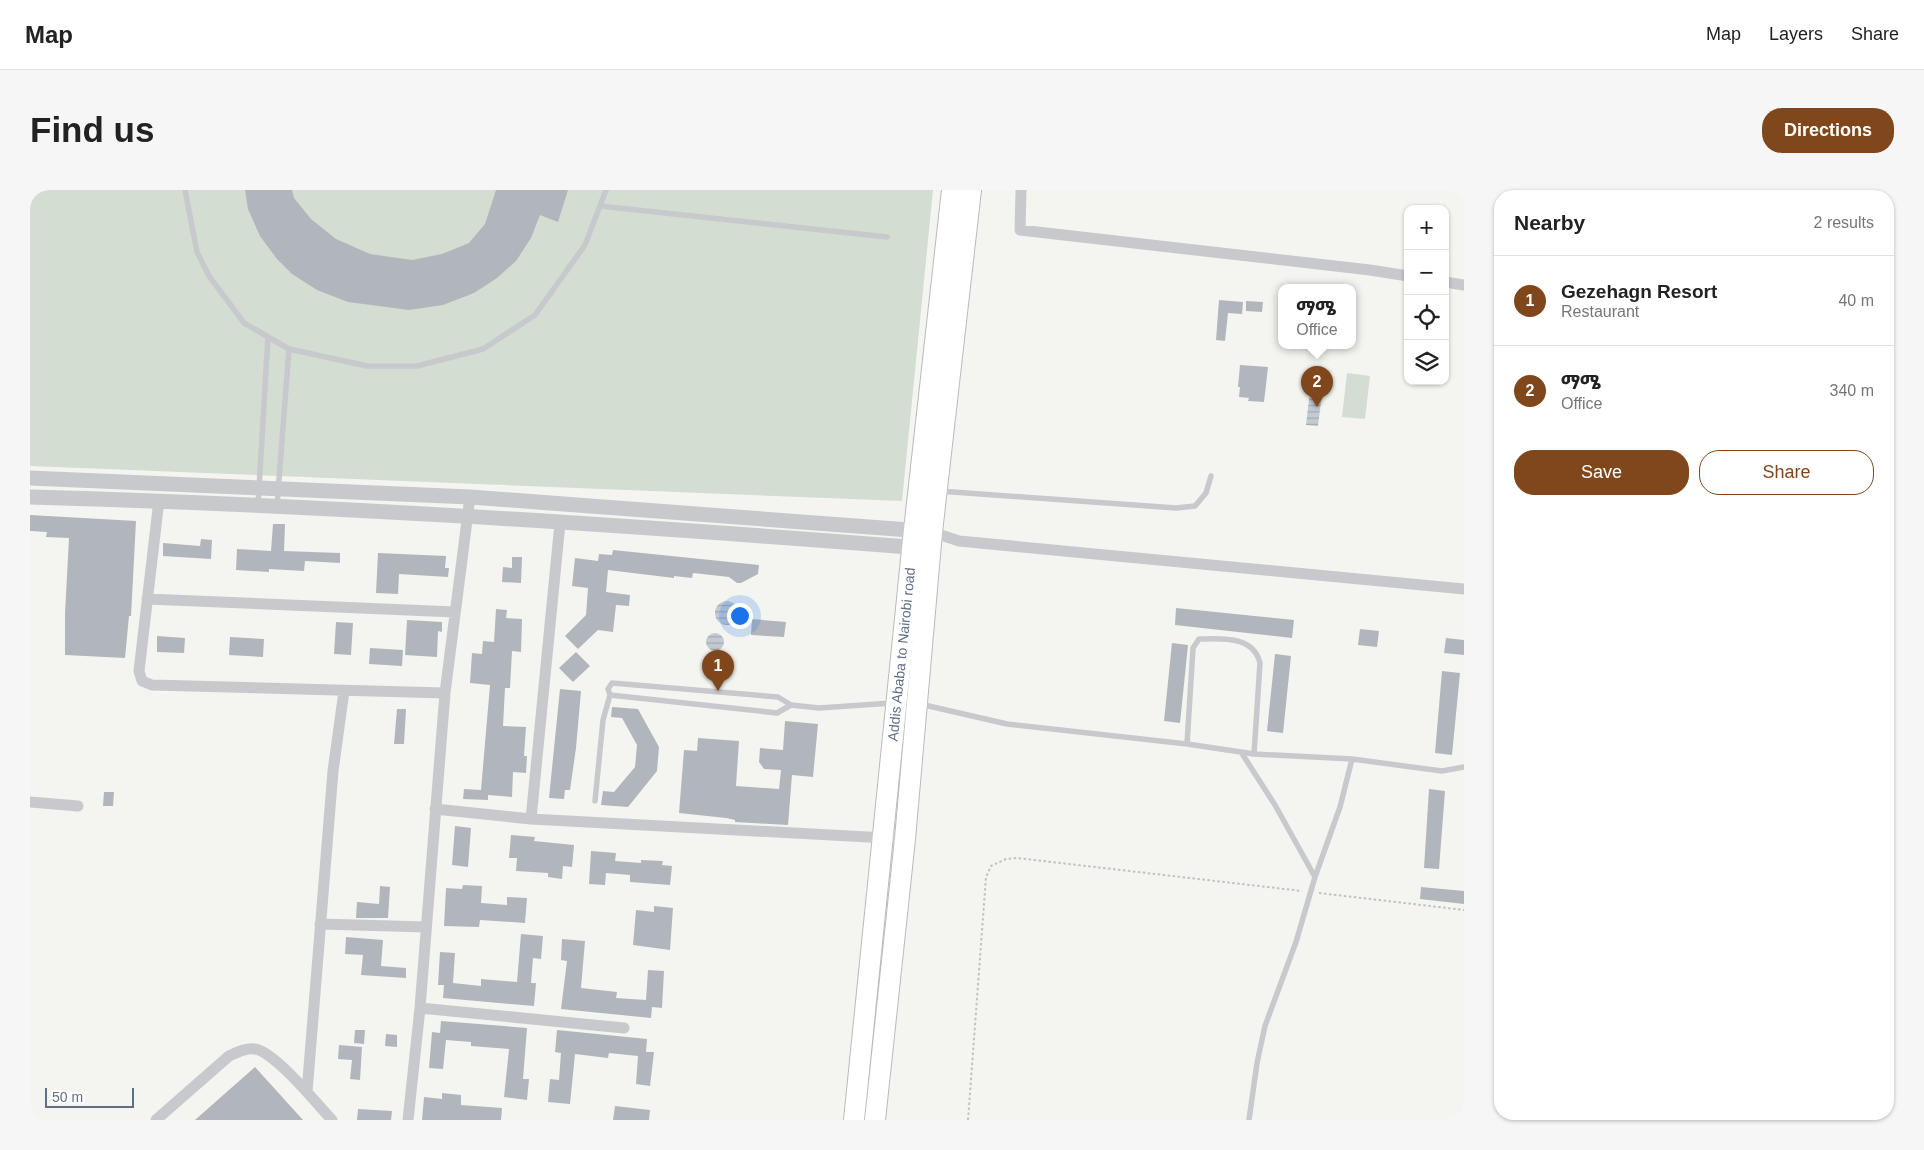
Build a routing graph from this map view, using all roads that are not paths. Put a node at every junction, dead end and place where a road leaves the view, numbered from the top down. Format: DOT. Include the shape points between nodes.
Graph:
graph roads {
  1 [pos="185,190"];
  2 [pos="606,190"];
  3 [pos="952,190"];
  4 [pos="971,190"];
  5 [pos="1021,190"];
  6 [pos="600,206"];
  7 [pos="887,237"];
  8 [pos="1404,275"];
  9 [pos="1449,283"];
  10 [pos="1464,285"];
  11 [pos="268,337"];
  12 [pos="288,349"];
  13 [pos="1211,476"];
  14 [pos="30,478"];
  15 [pos="258,487"];
  16 [pos="278,487"];
  17 [pos="937,491"];
  18 [pos="30,497"];
  19 [pos="470,497"];
  20 [pos="159,500"];
  21 [pos="258,506"];
  22 [pos="277,507"];
  23 [pos="468,517"];
  24 [pos="560,523"];
  25 [pos="922,539"];
  26 [pos="959,541"];
  27 [pos="1464,589"];
  28 [pos="147,600"];
  29 [pos="455,612"];
  30 [pos="344,690"];
  31 [pos="445,693"];
  32 [pos="610,696"];
  33 [pos="897,702"];
  34 [pos="918,704"];
  35 [pos="791,705"];
  36 [pos="1187,744"];
  37 [pos="1241,752"];
  38 [pos="1254,754"];
  39 [pos="1352,759"];
  40 [pos="1464,767"];
  41 [pos="595,801"];
  42 [pos="30,802"];
  43 [pos="78,806"];
  44 [pos="435,810"];
  45 [pos="531,819"];
  46 [pos="883,838"];
  47 [pos="905,839"];
  48 [pos="1315,877"];
  49 [pos="320,924"];
  50 [pos="426,927"];
  51 [pos="420,1008"];
  52 [pos="624,1028"];
  53 [pos="306,1092"];
  54 [pos="156,1120"];
  55 [pos="332,1120"];
  56 [pos="408,1120"];
  57 [pos="854,1120"];
  58 [pos="875,1120"];
  59 [pos="1249,1120"];
  1 -- 11 [label="lane" via="197,252 209,276 244,323"];
  2 -- 6 [label="lane"];
  3 -- 25 [label="highway, Addis Ababa to Nairobi road"];
  4 -- 17 [label="highway, Addis Ababa to Nairobi road"];
  5 -- 8 [label="street" via="1020,230"];
  6 -- 7 [label="lane"];
  6 -- 12 [label="lane" via="585,244 535,315 484,349 417,366 367,366"];
  9 -- 10 [label="street"];
  11 -- 12 [label="lane"];
  11 -- 15 [label="lane"];
  12 -- 16 [label="lane"];
  13 -- 17 [label="lane" via="1206,493 1195,506 1176,508"];
  14 -- 15 [label="street"];
  15 -- 16 [label="street"];
  15 -- 21 [label="lane"];
  16 -- 19 [label="street"];
  16 -- 22 [label="lane"];
  17 -- 25 [label="highway, Addis Ababa to Nairobi road"];
  18 -- 20 [label="street"];
  19 -- 23 [label="street"];
  19 -- 25 [label="street"];
  20 -- 21 [label="street"];
  20 -- 28 [label="street"];
  21 -- 22 [label="street"];
  22 -- 23 [label="street"];
  23 -- 24 [label="street"];
  23 -- 29 [label="street"];
  24 -- 25 [label="street"];
  24 -- 45 [label="street"];
  25 -- 26 [label="street"];
  25 -- 26 [label="street"];
  25 -- 33 [label="highway, Addis Ababa to Nairobi road"];
  25 -- 34 [label="highway, Addis Ababa to Nairobi road"];
  26 -- 27 [label="street"];
  28 -- 29 [label="street"];
  28 -- 30 [label="street" via="139,671 147,683"];
  29 -- 31 [label="street"];
  30 -- 31 [label="street"];
  30 -- 49 [label="street"];
  31 -- 44 [label="street"];
  32 -- 35 [label="lane" via="777,712"];
  32 -- 35 [label="lane" via="608,689 612,683 778,698"];
  32 -- 41 [label="lane" via="603,720"];
  33 -- 35 [label="lane" via="819,708"];
  33 -- 46 [label="highway, Addis Ababa to Nairobi road"];
  34 -- 36 [label="lane" via="1008,724"];
  34 -- 47 [label="highway, Addis Ababa to Nairobi road"];
  36 -- 37 [label="lane"];
  36 -- 38 [label="lane" via="1195,642 1235,639 1258,655 1260,663"];
  37 -- 38 [label="lane"];
  37 -- 48 [label="lane"];
  38 -- 39 [label="lane"];
  39 -- 40 [label="lane" via="1442,772"];
  39 -- 48 [label="lane" via="1340,806"];
  42 -- 43 [label="street"];
  44 -- 45 [label="street"];
  44 -- 50 [label="street"];
  45 -- 46 [label="street"];
  46 -- 47 [label="street"];
  46 -- 57 [label="highway, Addis Ababa to Nairobi road"];
  47 -- 58 [label="highway, Addis Ababa to Nairobi road"];
  48 -- 59 [label="lane" via="1296,942 1265,1026"];
  49 -- 50 [label="street"];
  49 -- 53 [label="street"];
  50 -- 51 [label="street"];
  51 -- 52 [label="street"];
  51 -- 56 [label="street"];
  53 -- 54 [label="street" via="271,1055 257,1049 242,1050 229,1056"];
  53 -- 55 [label="street"];
}
